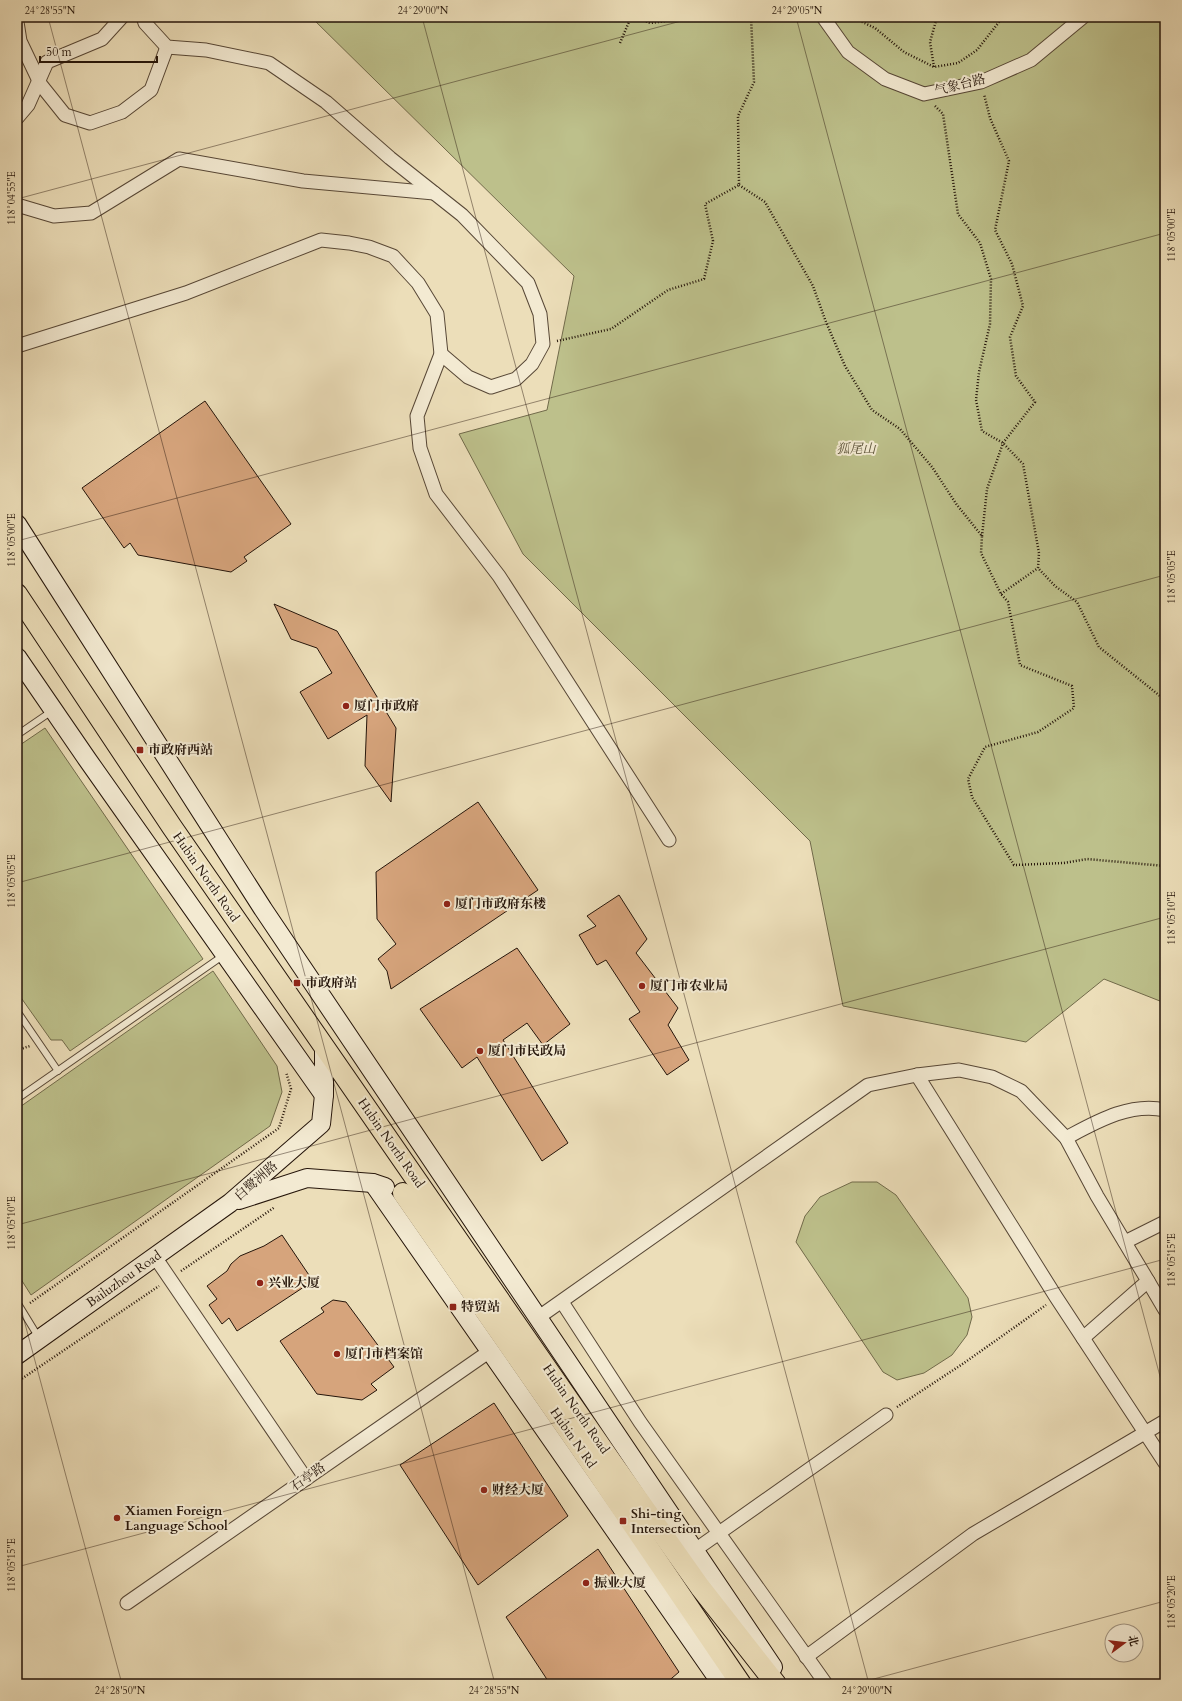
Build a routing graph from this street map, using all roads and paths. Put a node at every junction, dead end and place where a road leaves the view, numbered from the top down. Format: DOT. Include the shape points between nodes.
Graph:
graph roads {
  1 [pos="122,17"];
  2 [pos="143,17"];
  3 [pos="631,17"];
  4 [pos="635,17"];
  5 [pos="669,17"];
  6 [pos="751,17"];
  7 [pos="818,17"];
  8 [pos="823,17"];
  9 [pos="937,17"];
  10 [pos="1003,17"];
  11 [pos="1083,17"];
  12 [pos="17,22"];
  13 [pos="620,43"];
  14 [pos="167,47"];
  15 [pos="934,67"];
  16 [pos="39,80"];
  17 [pos="981,82"];
  18 [pos="924,94"];
  19 [pos="17,118"];
  20 [pos="739,185"];
  21 [pos="434,193"];
  22 [pos="17,206"];
  23 [pos="543,344"];
  24 [pos="17,346"];
  25 [pos="441,354"];
  26 [pos="1004,443"];
  27 [pos="17,524"];
  28 [pos="982,536"];
  29 [pos="1038,568"];
  30 [pos="17,594"];
  31 [pos="1001,594"];
  32 [pos="17,657"];
  33 [pos="1165,700"];
  34 [pos="53,710"];
  35 [pos="17,735"];
  36 [pos="669,840"];
  37 [pos="1165,866"];
  38 [pos="225,954"];
  39 [pos="17,1011"];
  40 [pos="324,1046"];
  41 [pos="58,1071"];
  42 [pos="917,1075"];
  43 [pos="324,1094"];
  44 [pos="17,1099"];
  45 [pos="1165,1110"];
  46 [pos="279,1128"];
  47 [pos="1066,1138"];
  48 [pos="373,1183"];
  49 [pos="403,1193"];
  50 [pos="230,1203"];
  51 [pos="278,1205"];
  52 [pos="1165,1222"];
  53 [pos="1125,1242"];
  54 [pos="155,1257"];
  55 [pos="170,1279"];
  56 [pos="1148,1281"];
  57 [pos="1056,1297"];
  58 [pos="17,1302"];
  59 [pos="562,1302"];
  60 [pos="22,1310"];
  61 [pos="1165,1310"];
  62 [pos="539,1317"];
  63 [pos="40,1338"];
  64 [pos="1083,1338"];
  65 [pos="490,1351"];
  66 [pos="17,1355"];
  67 [pos="17,1382"];
  68 [pos="886,1415"];
  69 [pos="1165,1421"];
  70 [pos="1147,1433"];
  71 [pos="1165,1463"];
  72 [pos="306,1479"];
  73 [pos="719,1533"];
  74 [pos="695,1550"];
  75 [pos="126,1603"];
  76 [pos="806,1657"];
  77 [pos="740,1684"];
  78 [pos="776,1684"];
  79 [pos="784,1684"];
  80 [pos="826,1684"];
  1 -- 16 [label="street" via="102,39 47,62"];
  2 -- 14 [label="street" via="145,23"];
  3 -- 13 [label="path"];
  4 -- 5 [label="path" via="650,23 666,21"];
  6 -- 20 [label="path" via="754,82 738,116"];
  7 -- 15 [label="path, bridge" via="854,18 875,28 904,52"];
  8 -- 18 [label="street, 气象台路" via="848,52 885,79"];
  9 -- 15 [label="path" via="930,42"];
  10 -- 15 [label="path, bridge" via="977,50 958,63"];
  11 -- 17 [label="street, 气象台路" via="1031,60"];
  12 -- 16 [label="street" via="20,41"];
  14 -- 16 [label="street" via="151,90 122,112 90,123 65,115"];
  14 -- 21 [label="street" via="206,50 269,63 326,102"];
  16 -- 19 [label="street" via="28,105"];
  17 -- 18 [label="street, 气象台路"];
  17 -- 26 [label="path" via="990,118 1009,162 995,230 1012,264 1023,306 1010,337 1016,376 1035,402"];
  18 -- 26 [label="path" via="943,114 958,214 980,243 991,279 990,324 979,372 976,400 982,431"];
  20 -- 23 [label="path" via="705,204 713,241 704,278 668,290 611,329"];
  20 -- 28 [label="path" via="764,202 813,286 845,366 872,410 900,430 932,467"];
  21 -- 22 [label="street" via="303,181 179,159 91,213 54,216"];
  21 -- 23 [label="street" via="462,215 528,283 540,314"];
  23 -- 25 [label="street" via="532,364 516,379 491,387 468,377"];
  24 -- 25 [label="street" via="186,293 321,240 369,247 393,256 418,283 437,314"];
  25 -- 36 [label="street" via="417,416 420,448 436,494 499,576"];
  26 -- 28 [label="path" via="987,489"];
  26 -- 29 [label="path" via="1024,464 1039,553"];
  27 -- 62 [label="street" via="263,909"];
  28 -- 31 [label="path" via="981,553"];
  29 -- 31 [label="path"];
  29 -- 33 [label="path" via="1055,586 1077,602 1099,648"];
  30 -- 40 [label="main road, Hubin North Road" via="176,834"];
  31 -- 37 [label="path" via="1008,602 1020,665 1072,686 1074,708 1038,732 985,748 968,779 972,797 1014,865 1064,863 1087,859"];
  32 -- 34 [label="street"];
  34 -- 35 [label="lane"];
  34 -- 38 [label="street"];
  38 -- 41 [label="lane"];
  38 -- 43 [label="street"];
  39 -- 41 [label="lane"];
  40 -- 43 [label="street, 白鹭洲路"];
  40 -- 78 [label="main road, Hubin North Road" via="700,1587"];
  41 -- 44 [label="lane"];
  42 -- 47 [label="street" via="959,1070 992,1077 1021,1091"];
  42 -- 57 [label="street"];
  42 -- 59 [label="street" via="868,1085"];
  43 -- 50 [label="street, 白鹭洲路" via="321,1124"];
  45 -- 47 [label="street" via="1153,1107 1125,1111 1100,1120"];
  46 -- 60 [label="path"];
  47 -- 53 [label="street"];
  48 -- 49 [label="street, 白鹭洲路"];
  48 -- 50 [label="street, 白鹭洲路" via="307,1178"];
  48 -- 65 [label="street"];
  49 -- 77 [label="main road, Hubin N Rd" via="598,1472"];
  50 -- 54 [label="street, Bailuzhou Road"];
  51 -- 55 [label="path"];
  52 -- 53 [label="street"];
  53 -- 56 [label="street"];
  54 -- 55 [label="street"];
  54 -- 63 [label="street, Bailuzhou Road"];
  55 -- 67 [label="path"];
  55 -- 72 [label="street"];
  56 -- 61 [label="street"];
  56 -- 64 [label="street"];
  57 -- 64 [label="street"];
  57 -- 68 [label="path"];
  58 -- 60 [label="lane"];
  59 -- 62 [label="street"];
  59 -- 73 [label="street" via="640,1422"];
  60 -- 63 [label="lane"];
  62 -- 74 [label="street"];
  63 -- 66 [label="street, Bailuzhou Road"];
  64 -- 70 [label="street"];
  65 -- 72 [label="street, 石亭路"];
  65 -- 77 [label="street" via="714,1673"];
  68 -- 73 [label="street"];
  69 -- 70 [label="street"];
  70 -- 71 [label="street"];
  70 -- 76 [label="street" via="973,1534"];
  72 -- 75 [label="street, 石亭路"];
  73 -- 74 [label="street"];
  73 -- 76 [label="street"];
  74 -- 79 [label="street"];
  76 -- 80 [label="street"];
}
